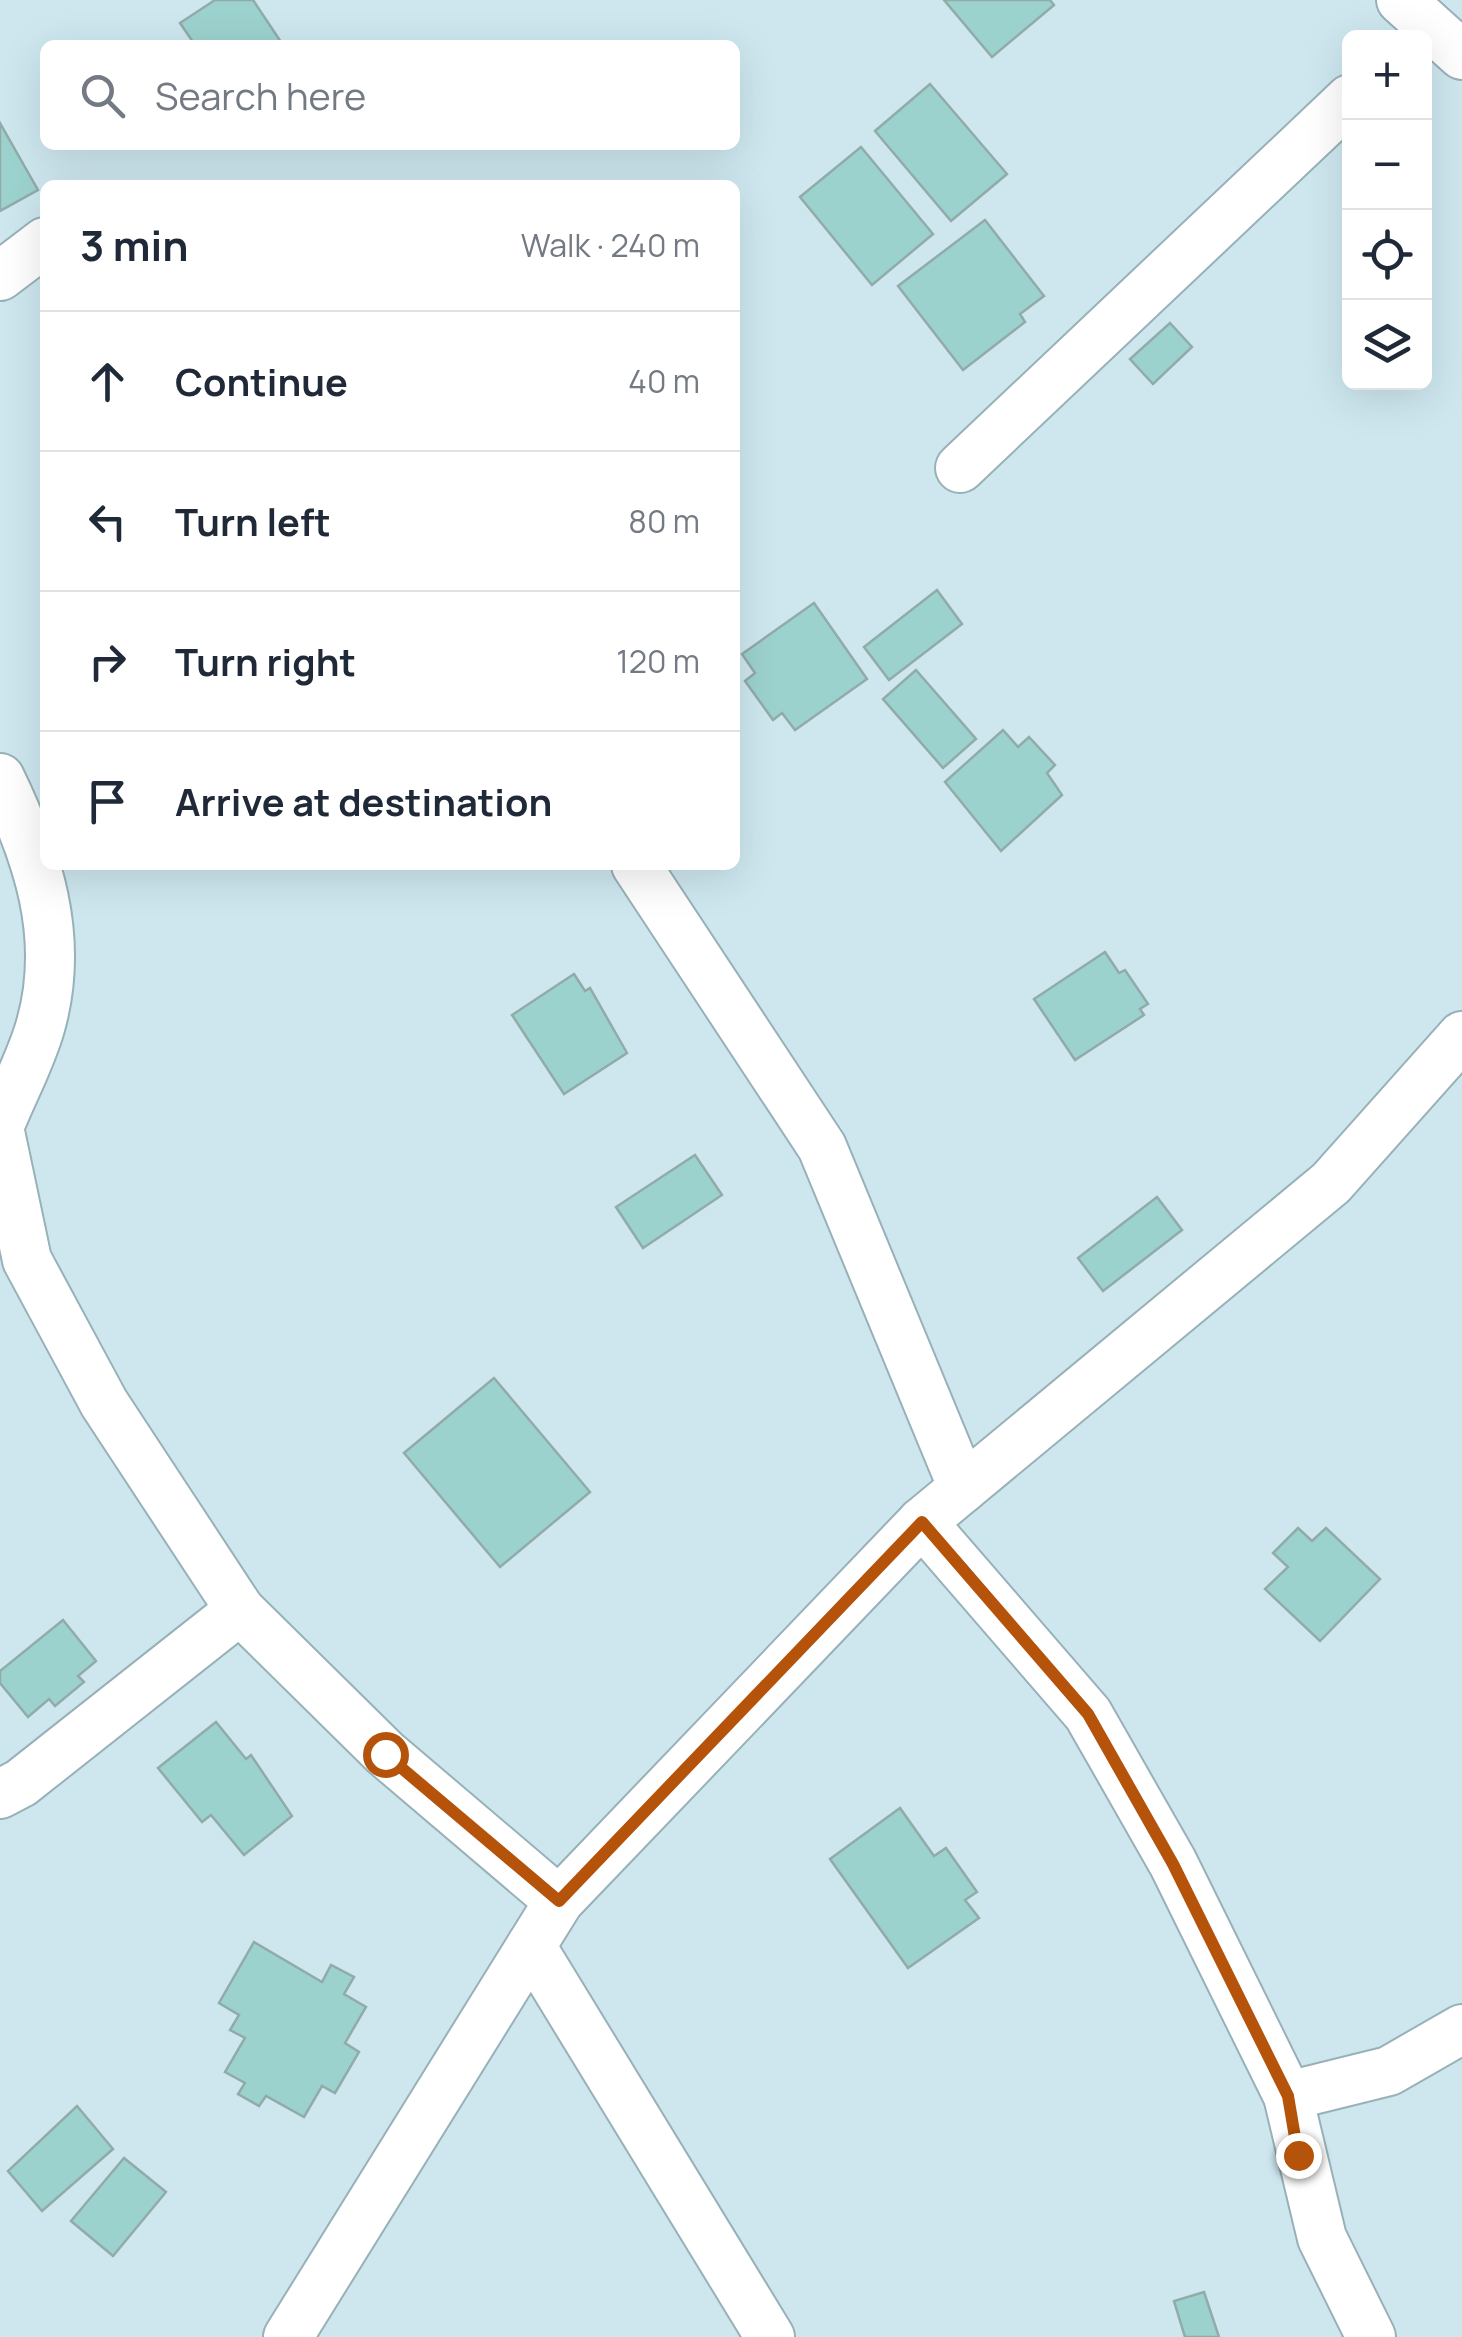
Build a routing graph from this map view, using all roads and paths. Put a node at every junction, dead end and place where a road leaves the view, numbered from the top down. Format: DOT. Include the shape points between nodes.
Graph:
graph roads {
  1 [pos="1342,107"];
  2 [pos="40,246"];
  3 [pos="0,276"];
  4 [pos="960,468"];
  5 [pos="0,778"];
  6 [pos="639,870"];
  7 [pos="1462,1036"];
  8 [pos="0,1128"];
  9 [pos="963,1488"];
  10 [pos="922,1522"];
  11 [pos="240,1610"];
  12 [pos="0,1794"];
  13 [pos="559,1901"];
  14 [pos="531,1946"];
  15 [pos="1462,2029"];
  16 [pos="1288,2096"];
  17 [pos="288,2337"];
  18 [pos="770,2337"];
  19 [pos="1371,2337"];
  1 -- 4 [label="street"];
  2 -- 3 [label="street"];
  5 -- 8 [label="street" via="39,867 52,940 41,1024"];
  6 -- 9 [label="street" via="822,1147"];
  7 -- 9 [label="street" via="1330,1184"];
  8 -- 11 [label="street" via="26,1260 104,1403"];
  9 -- 10 [label="street"];
  10 -- 13 [label="street"];
  10 -- 16 [label="street" via="1088,1714 1173,1864"];
  11 -- 12 [label="street"];
  11 -- 13 [label="street" via="385,1754"];
  13 -- 14 [label="street"];
  14 -- 17 [label="street"];
  14 -- 18 [label="street"];
  15 -- 16 [label="street" via="1389,2071"];
  16 -- 19 [label="street" via="1322,2238"];
}
